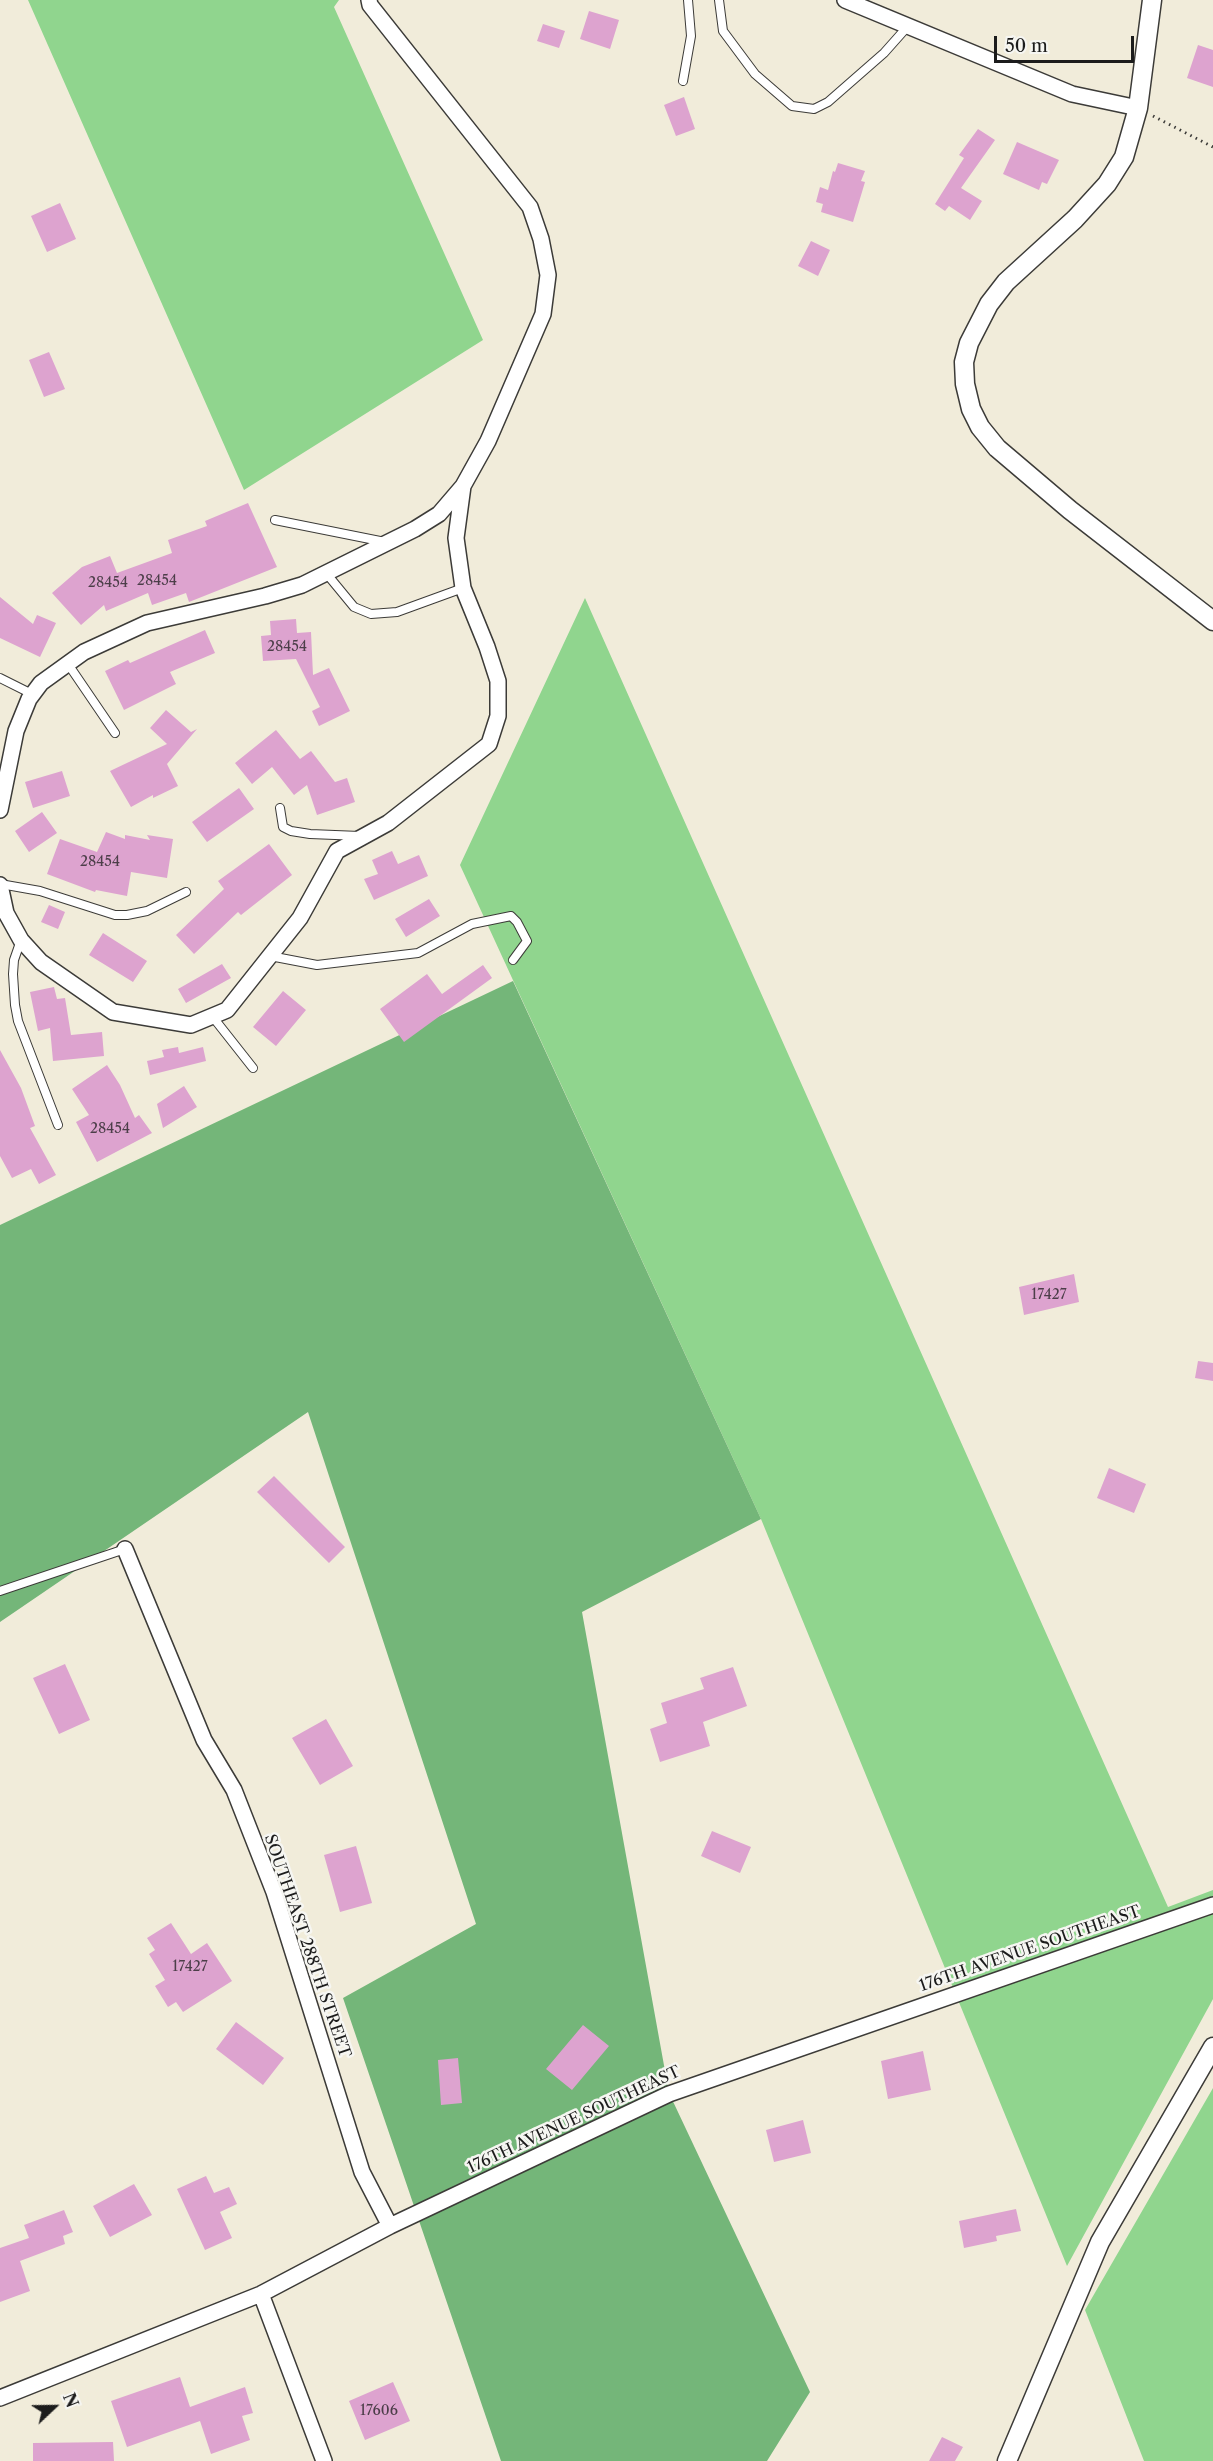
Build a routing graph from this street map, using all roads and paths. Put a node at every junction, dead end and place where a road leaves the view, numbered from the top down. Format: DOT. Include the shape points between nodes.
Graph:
graph roads {
  1 [pos="369,0"];
  2 [pos="688,0"];
  3 [pos="719,0"];
  4 [pos="845,0"];
  5 [pos="1152,0"];
  6 [pos="908,26"];
  7 [pos="682,81"];
  8 [pos="1138,108"];
  9 [pos="1213,147"];
  10 [pos="463,486"];
  11 [pos="275,520"];
  12 [pos="388,543"];
  13 [pos="326,573"];
  14 [pos="463,588"];
  15 [pos="1213,621"];
  16 [pos="68,664"];
  17 [pos="0,678"];
  18 [pos="32,694"];
  19 [pos="115,734"];
  20 [pos="280,808"];
  21 [pos="0,810"];
  22 [pos="364,836"];
  23 [pos="0,885"];
  24 [pos="186,892"];
  25 [pos="21,940"];
  26 [pos="270,956"];
  27 [pos="513,960"];
  28 [pos="212,1016"];
  29 [pos="253,1068"];
  30 [pos="58,1125"];
  31 [pos="125,1549"];
  32 [pos="0,1591"];
  33 [pos="1213,1905"];
  34 [pos="1213,2047"];
  35 [pos="390,2226"];
  36 [pos="261,2294"];
  37 [pos="0,2398"];
  38 [pos="324,2461"];
  39 [pos="1007,2461"];
  1 -- 10 [label="street" via="530,207 548,274 543,314 488,441"];
  2 -- 7 [label="lane" via="691,36"];
  3 -- 6 [label="lane" via="723,32 754,74 792,106 814,109 828,102 884,53"];
  4 -- 6 [label="street"];
  5 -- 8 [label="street"];
  6 -- 8 [label="street" via="1072,93"];
  8 -- 9 [label="path"];
  8 -- 15 [label="street" via="1124,158 1107,184 1006,282 989,304 969,343 964,362 965,384 971,409 997,448"];
  10 -- 12 [label="street" via="438,514"];
  10 -- 14 [label="street" via="456,538"];
  11 -- 12 [label="lane"];
  12 -- 13 [label="street"];
  13 -- 14 [label="lane" via="354,607 371,614 397,612"];
  13 -- 16 [label="street" via="265,596 147,622 84,652"];
  14 -- 22 [label="street" via="498,681 498,716 489,744 388,823"];
  16 -- 18 [label="street"];
  16 -- 19 [label="lane"];
  17 -- 18 [label="lane"];
  18 -- 21 [label="street" via="16,731"];
  20 -- 22 [label="lane" via="283,827 291,831"];
  22 -- 26 [label="street" via="337,851 300,918"];
  23 -- 24 [label="lane" via="40,891 116,915 147,911"];
  23 -- 25 [label="street" via="6,913"];
  25 -- 28 [label="street" via="41,962 113,1012 192,1025"];
  25 -- 30 [label="lane" via="13,974 18,1021"];
  26 -- 27 [label="lane" via="317,965 418,953 472,924 511,916 527,941"];
  26 -- 28 [label="street" via="227,1010"];
  28 -- 29 [label="lane"];
  31 -- 32 [label="lane"];
  31 -- 35 [label="street, SOUTHEAST 288TH STREET" via="204,1740 234,1790 274,1892 362,2172"];
  33 -- 35 [label="street, 176TH AVENUE SOUTHEAST" via="669,2094"];
  34 -- 39 [label="street" via="1100,2242"];
  35 -- 36 [label="street, 176TH AVENUE SOUTHEAST"];
  36 -- 37 [label="street, 176TH AVENUE SOUTHEAST"];
  36 -- 38 [label="street"];
}
